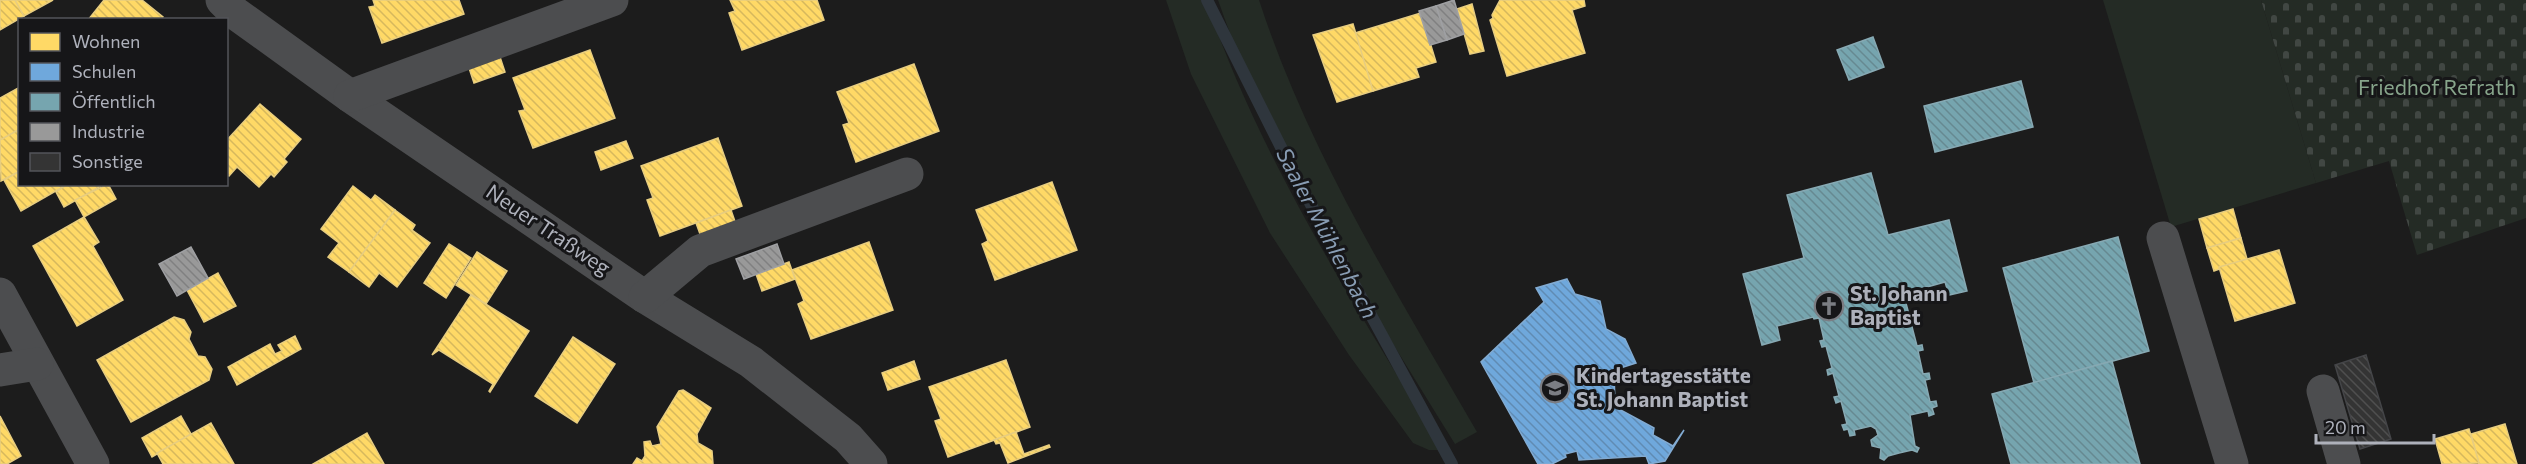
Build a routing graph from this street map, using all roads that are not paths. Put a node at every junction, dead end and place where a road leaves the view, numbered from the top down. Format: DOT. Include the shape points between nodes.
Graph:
graph roads {
  1 [pos="222,0"];
  2 [pos="612,0"];
  3 [pos="350,96"];
  4 [pos="907,174"];
  5 [pos="2163,238"];
  6 [pos="0,294"];
  7 [pos="645,297"];
  8 [pos="37,364"];
  9 [pos="0,370"];
  10 [pos="2323,391"];
  11 [pos="93,464"];
  12 [pos="872,464"];
  13 [pos="2232,464"];
  14 [pos="2344,464"];
  1 -- 3 [label="street, Neuer Traßweg"];
  2 -- 3 [label="street"];
  3 -- 7 [label="street, Neuer Traßweg"];
  4 -- 7 [label="street" via="700,251"];
  5 -- 13 [label="street"];
  6 -- 8 [label="street"];
  7 -- 12 [label="street, Neuer Traßweg" via="751,362 848,438"];
  8 -- 9 [label="street"];
  8 -- 11 [label="street"];
  10 -- 14 [label="street"];
}
